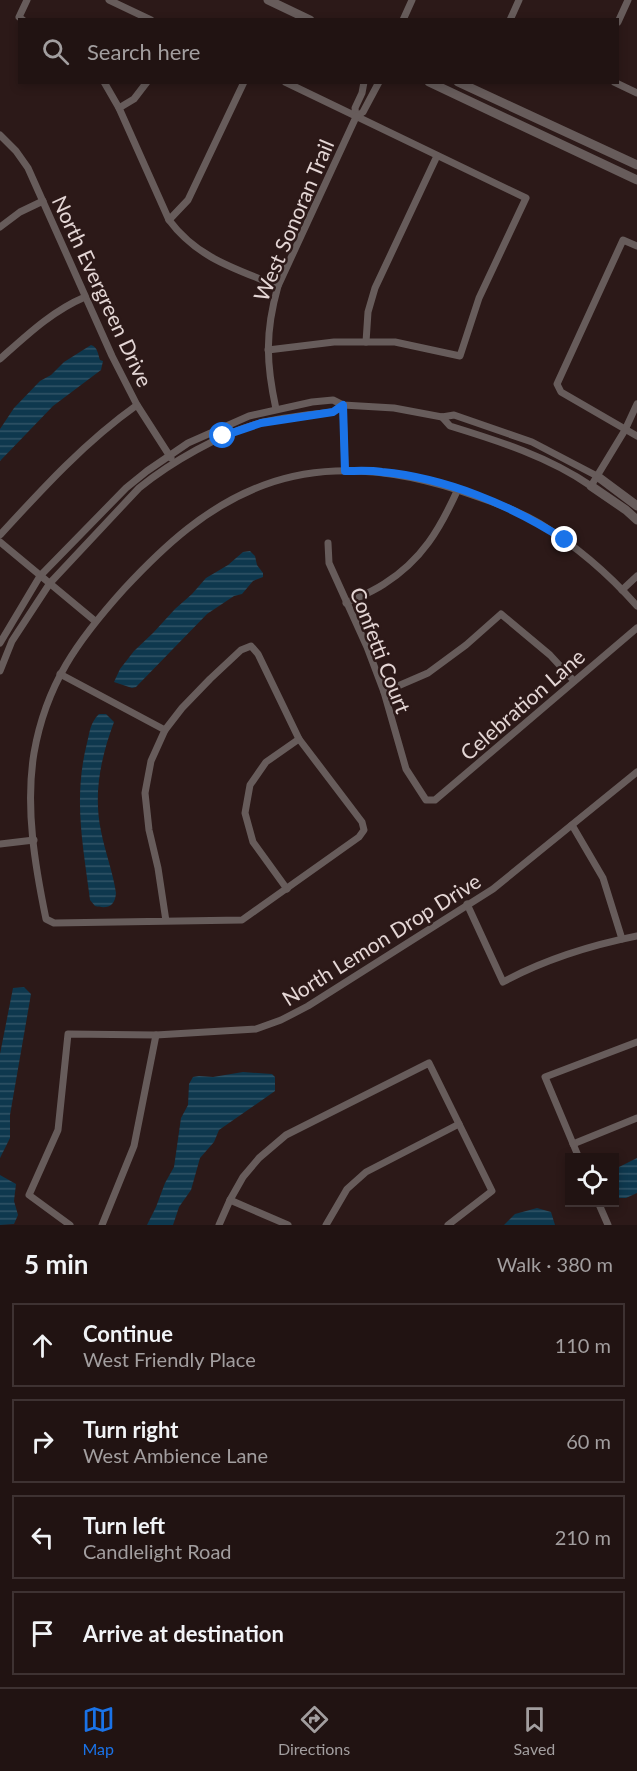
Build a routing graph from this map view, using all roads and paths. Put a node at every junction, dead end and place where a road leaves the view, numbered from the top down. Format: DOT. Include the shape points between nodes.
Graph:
graph roads {
  1 [pos="27,0"];
  2 [pos="109,0"];
  3 [pos="268,0"];
  4 [pos="412,0"];
  5 [pos="519,0"];
  6 [pos="628,0"];
  7 [pos="21,18"];
  8 [pos="147,18"];
  9 [pos="306,18"];
  10 [pos="404,18"];
  11 [pos="511,18"];
  12 [pos="619,20"];
  13 [pos="105,84"];
  14 [pos="145,84"];
  15 [pos="243,84"];
  16 [pos="289,84"];
  17 [pos="364,84"];
  18 [pos="378,84"];
  19 [pos="433,84"];
  20 [pos="462,84"];
  21 [pos="618,84"];
  22 [pos="637,93"];
  23 [pos="119,108"];
  24 [pos="356,117"];
  25 [pos="0,135"];
  26 [pos="437,156"];
  27 [pos="637,165"];
  28 [pos="637,180"];
  29 [pos="43,201"];
  30 [pos="169,220"];
  31 [pos="0,227"];
  32 [pos="637,246"];
  33 [pos="278,286"];
  34 [pos="85,297"];
  35 [pos="366,342"];
  36 [pos="268,350"];
  37 [pos="0,359"];
  38 [pos="637,404"];
  39 [pos="137,405"];
  40 [pos="343,405"];
  41 [pos="276,409"];
  42 [pos="442,417"];
  43 [pos="625,430"];
  44 [pos="637,436"];
  45 [pos="169,455"];
  46 [pos="174,463"];
  47 [pos="345,471"];
  48 [pos="597,476"];
  49 [pos="591,486"];
  50 [pos="458,489"];
  51 [pos="637,506"];
  52 [pos="637,520"];
  53 [pos="0,535"];
  54 [pos="0,542"];
  55 [pos="328,543"];
  56 [pos="40,576"];
  57 [pos="637,576"];
  58 [pos="50,583"];
  59 [pos="622,590"];
  60 [pos="346,603"];
  61 [pos="637,606"];
  62 [pos="95,621"];
  63 [pos="637,628"];
  64 [pos="0,644"];
  65 [pos="0,671"];
  66 [pos="60,674"];
  67 [pos="574,681"];
  68 [pos="384,692"];
  69 [pos="165,730"];
  70 [pos="299,739"];
  71 [pos="636,775"];
  72 [pos="426,800"];
  73 [pos="572,825"];
  74 [pos="34,840"];
  75 [pos="0,844"];
  76 [pos="287,889"];
  77 [pos="468,904"];
  78 [pos="166,921"];
  79 [pos="637,936"];
  80 [pos="622,939"];
  81 [pos="156,1035"];
  82 [pos="637,1042"];
  83 [pos="637,1118"];
  84 [pos="459,1124"];
  85 [pos="573,1144"];
  86 [pos="577,1153"];
  87 [pos="230,1200"];
  88 [pos="600,1207"];
  89 [pos="70,1225"];
  90 [pos="102,1225"];
  91 [pos="219,1225"];
  92 [pos="288,1225"];
  93 [pos="326,1225"];
  94 [pos="448,1225"];
  95 [pos="608,1225"];
  1 -- 7 [label="street"];
  2 -- 8 [label="street"];
  3 -- 9 [label="street"];
  4 -- 10 [label="street"];
  5 -- 11 [label="street"];
  6 -- 12 [label="street"];
  13 -- 23 [label="street"];
  14 -- 23 [label="street" via="134,99"];
  15 -- 30 [label="street" via="188,200"];
  16 -- 24 [label="street"];
  17 -- 24 [label="street, West Sonoran Trail" via="355,108"];
  18 -- 24 [label="street, West Sonoran Trail" via="363,112"];
  19 -- 28 [label="street"];
  20 -- 27 [label="street"];
  21 -- 22 [label="street"];
  23 -- 30 [label="street"];
  24 -- 26 [label="street"];
  24 -- 33 [label="street, West Sonoran Trail"];
  25 -- 29 [label="street, North Evergreen Drive" via="28,168"];
  26 -- 35 [label="street" via="375,288"];
  26 -- 35 [label="street" via="526,198 479,298 460,356 395,342"];
  29 -- 31 [label="street"];
  29 -- 34 [label="street, North Evergreen Drive"];
  30 -- 33 [label="street" via="180,236 203,254"];
  32 -- 43 [label="street" via="623,240 557,384 561,392"];
  33 -- 36 [label="street, West Sonoran Trail" via="270,315"];
  34 -- 37 [label="street" via="41,322"];
  34 -- 39 [label="street, North Evergreen Drive"];
  35 -- 36 [label="street" via="304,344"];
  36 -- 41 [label="street, West Sonoran Trail"];
  38 -- 43 [label="street"];
  39 -- 45 [label="street, North Evergreen Drive"];
  39 -- 53 [label="street" via="71,459"];
  40 -- 41 [label="street" via="333,400"];
  40 -- 42 [label="street" via="394,408"];
  40 -- 46 [label="street" via="333,412 279,420 223,436"];
  40 -- 47 [label="street"];
  41 -- 45 [label="street" via="228,424"];
  42 -- 48 [label="street" via="454,415 522,438"];
  42 -- 49 [label="street" via="450,426 551,462"];
  43 -- 44 [label="street"];
  43 -- 48 [label="street"];
  45 -- 46 [label="street, North Evergreen Drive"];
  45 -- 56 [label="street" via="126,488"];
  46 -- 58 [label="street" via="139,488"];
  47 -- 50 [label="street" via="421,478"];
  47 -- 62 [label="street" via="312,473 265,484 221,506 188,527 151,560"];
  48 -- 49 [label="street"];
  48 -- 51 [label="street"];
  49 -- 52 [label="street"];
  50 -- 59 [label="street" via="537,522 593,561"];
  50 -- 60 [label="street" via="443,523 424,550 383,585"];
  54 -- 56 [label="street"];
  55 -- 60 [label="street, Confetti Court" via="329,563"];
  56 -- 58 [label="street"];
  56 -- 64 [label="street"];
  57 -- 59 [label="street"];
  58 -- 62 [label="street"];
  58 -- 65 [label="street" via="12,641"];
  59 -- 61 [label="street"];
  60 -- 68 [label="street, Confetti Court"];
  62 -- 66 [label="street"];
  63 -- 67 [label="street, Celebration Lane"];
  66 -- 69 [label="street"];
  66 -- 74 [label="street" via="44,710 34,754"];
  67 -- 68 [label="street" via="501,614 428,673"];
  67 -- 72 [label="street, Celebration Lane" via="435,800"];
  68 -- 72 [label="street, Confetti Court" via="406,769"];
  69 -- 70 [label="street" via="210,679 241,650 251,646"];
  69 -- 78 [label="street" via="151,761 145,793"];
  70 -- 76 [label="street" via="266,762 250,785 245,813 253,842"];
  70 -- 76 [label="street" via="362,822 364,830"];
  71 -- 73 [label="street, North Lemon Drop Drive"];
  73 -- 77 [label="street, North Lemon Drop Drive" via="493,889"];
  73 -- 80 [label="street" via="603,878"];
  74 -- 75 [label="street"];
  74 -- 78 [label="street" via="46,919 54,923"];
  76 -- 78 [label="street" via="242,920"];
  77 -- 80 [label="street" via="503,982 526,969"];
  77 -- 81 [label="street, North Lemon Drop Drive" via="281,1020 256,1029"];
  79 -- 80 [label="street"];
  81 -- 89 [label="street, North Lemon Drop Drive" via="68,1034 58,1130 29,1195"];
  81 -- 90 [label="street" via="134,1146"];
  82 -- 85 [label="street" via="545,1077"];
  83 -- 85 [label="street"];
  84 -- 87 [label="street" via="429,1063 286,1135 259,1158"];
  84 -- 93 [label="street" via="366,1172 347,1189"];
  84 -- 94 [label="street" via="492,1191"];
  85 -- 86 [label="street"];
  87 -- 91 [label="street"];
  87 -- 92 [label="street"];
  88 -- 95 [label="street"];
}
